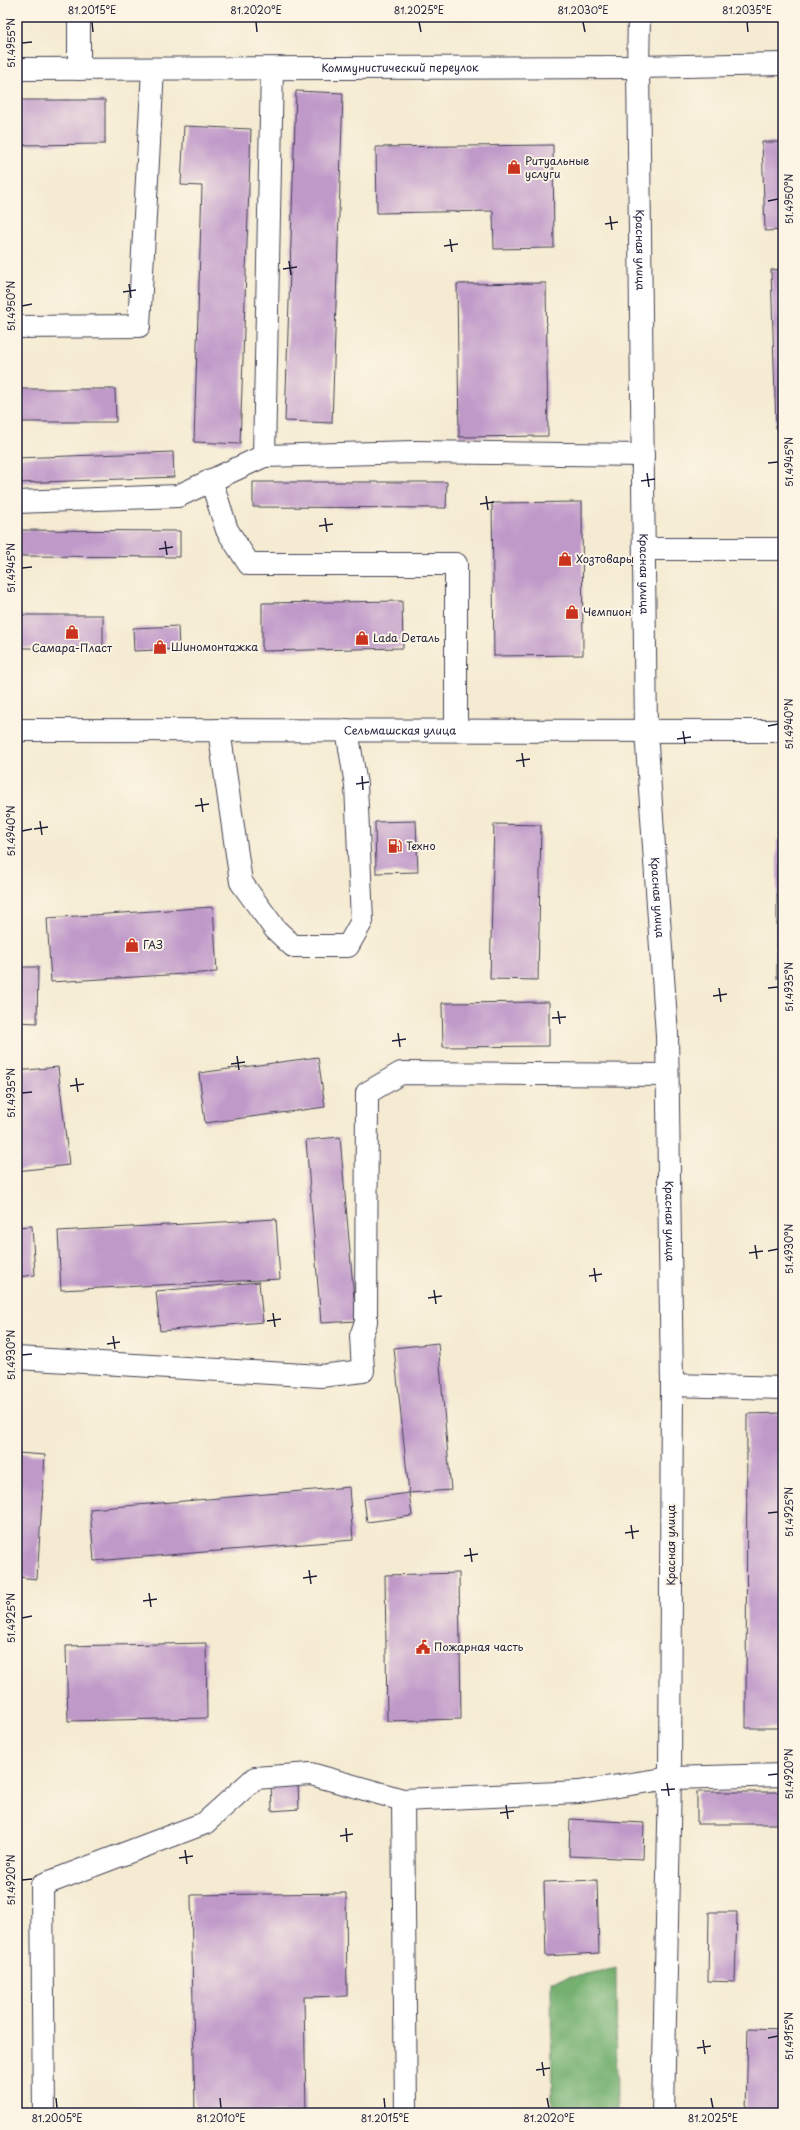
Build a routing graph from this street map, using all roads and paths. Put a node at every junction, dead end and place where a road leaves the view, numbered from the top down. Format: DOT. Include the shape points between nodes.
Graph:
graph roads {
  1 [pos="78,17"];
  2 [pos="640,17"];
  3 [pos="783,64"];
  4 [pos="638,68"];
  5 [pos="17,69"];
  6 [pos="79,69"];
  7 [pos="153,69"];
  8 [pos="272,69"];
  9 [pos="17,327"];
  10 [pos="643,455"];
  11 [pos="264,456"];
  12 [pos="211,480"];
  13 [pos="17,502"];
  14 [pos="645,549"];
  15 [pos="783,549"];
  16 [pos="17,730"];
  17 [pos="219,730"];
  18 [pos="347,730"];
  19 [pos="456,730"];
  20 [pos="646,731"];
  21 [pos="783,731"];
  22 [pos="667,1075"];
  23 [pos="17,1358"];
  24 [pos="672,1385"];
  25 [pos="783,1388"];
  26 [pos="783,1775"];
  27 [pos="670,1778"];
  28 [pos="403,1800"];
  29 [pos="44,2113"];
  30 [pos="406,2113"];
  31 [pos="663,2113"];
  1 -- 6 [label="street"];
  2 -- 4 [label="street, Красная улица"];
  3 -- 4 [label="street, Коммунистический переулок"];
  4 -- 8 [label="street, Коммунистический переулок"];
  4 -- 10 [label="street, Красная улица"];
  5 -- 6 [label="street, Коммунистический переулок"];
  6 -- 7 [label="street, Коммунистический переулок"];
  7 -- 8 [label="street, Коммунистический переулок"];
  7 -- 9 [label="street" via="140,326"];
  8 -- 11 [label="street"];
  10 -- 11 [label="street" via="414,452"];
  10 -- 14 [label="street, Красная улица"];
  11 -- 12 [label="street"];
  12 -- 13 [label="street" via="178,496"];
  12 -- 19 [label="street" via="227,530 249,564 456,564"];
  14 -- 15 [label="street"];
  14 -- 20 [label="street, Красная улица"];
  16 -- 17 [label="street, Сельмашская улица"];
  17 -- 18 [label="street, Сельмашская улица"];
  17 -- 18 [label="street" via="241,882 275,929 293,946 348,946 362,921 356,785"];
  18 -- 19 [label="street, Сельмашская улица"];
  19 -- 20 [label="street, Сельмашская улица"];
  20 -- 21 [label="street, Сельмашская улица"];
  20 -- 22 [label="street, Красная улица" via="667,1035"];
  22 -- 23 [label="street" via="401,1073 368,1093 366,1322 361,1336 363,1371 321,1376"];
  22 -- 24 [label="street, Красная улица"];
  24 -- 25 [label="street"];
  24 -- 27 [label="street, Красная улица"];
  26 -- 27 [label="street"];
  27 -- 28 [label="street" via="579,1792"];
  27 -- 31 [label="street, Красная улица"];
  28 -- 29 [label="street" via="311,1774 255,1778 205,1823 42,1885"];
  28 -- 30 [label="street"];
}
